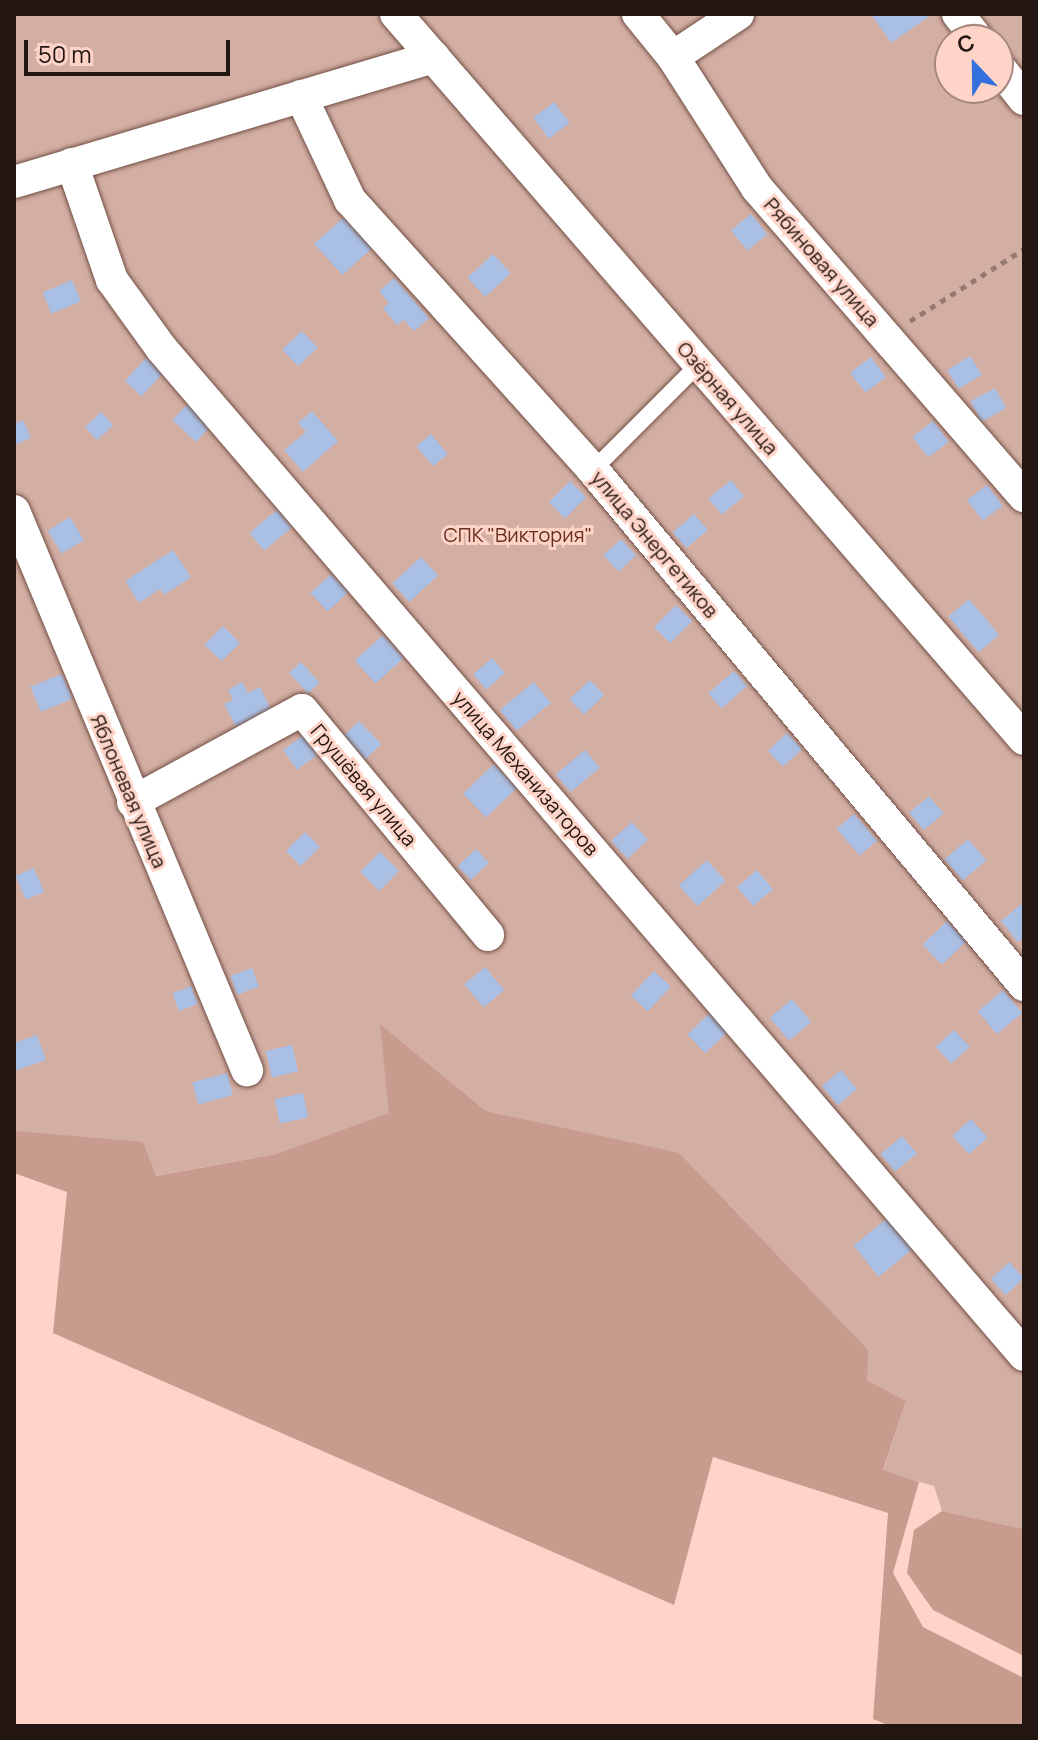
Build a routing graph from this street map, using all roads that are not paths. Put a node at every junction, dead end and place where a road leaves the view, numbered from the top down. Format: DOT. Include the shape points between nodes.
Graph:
graph roads {
  1 [pos="396,14"];
  2 [pos="638,14"];
  3 [pos="738,14"];
  4 [pos="434,57"];
  5 [pos="673,57"];
  6 [pos="301,96"];
  7 [pos="72,164"];
  8 [pos="14,182"];
  9 [pos="699,364"];
  10 [pos="593,470"];
  11 [pos="1024,496"];
  12 [pos="14,511"];
  13 [pos="1024,739"];
  14 [pos="133,802"];
  15 [pos="488,935"];
  16 [pos="1024,985"];
  17 [pos="247,1070"];
  18 [pos="1024,1355"];
  1 -- 4 [label="street"];
  2 -- 5 [label="street, Рябиновая улица"];
  3 -- 5 [label="street"];
  4 -- 6 [label="street"];
  4 -- 9 [label="street, Озёрная улица"];
  5 -- 11 [label="street, Рябиновая улица" via="757,188"];
  6 -- 7 [label="street"];
  6 -- 10 [label="street, улица Энергетиков" via="350,200"];
  7 -- 8 [label="street"];
  7 -- 18 [label="street, улица Механизаторов" via="112,280 161,348"];
  9 -- 10 [label="lane"];
  9 -- 13 [label="street, Озёрная улица"];
  10 -- 16 [label="street, улица Энергетиков"];
  12 -- 14 [label="street, Яблоневая улица"];
  14 -- 15 [label="street, Грушёвая улица" via="302,710"];
  14 -- 17 [label="street, Яблоневая улица"];
}
